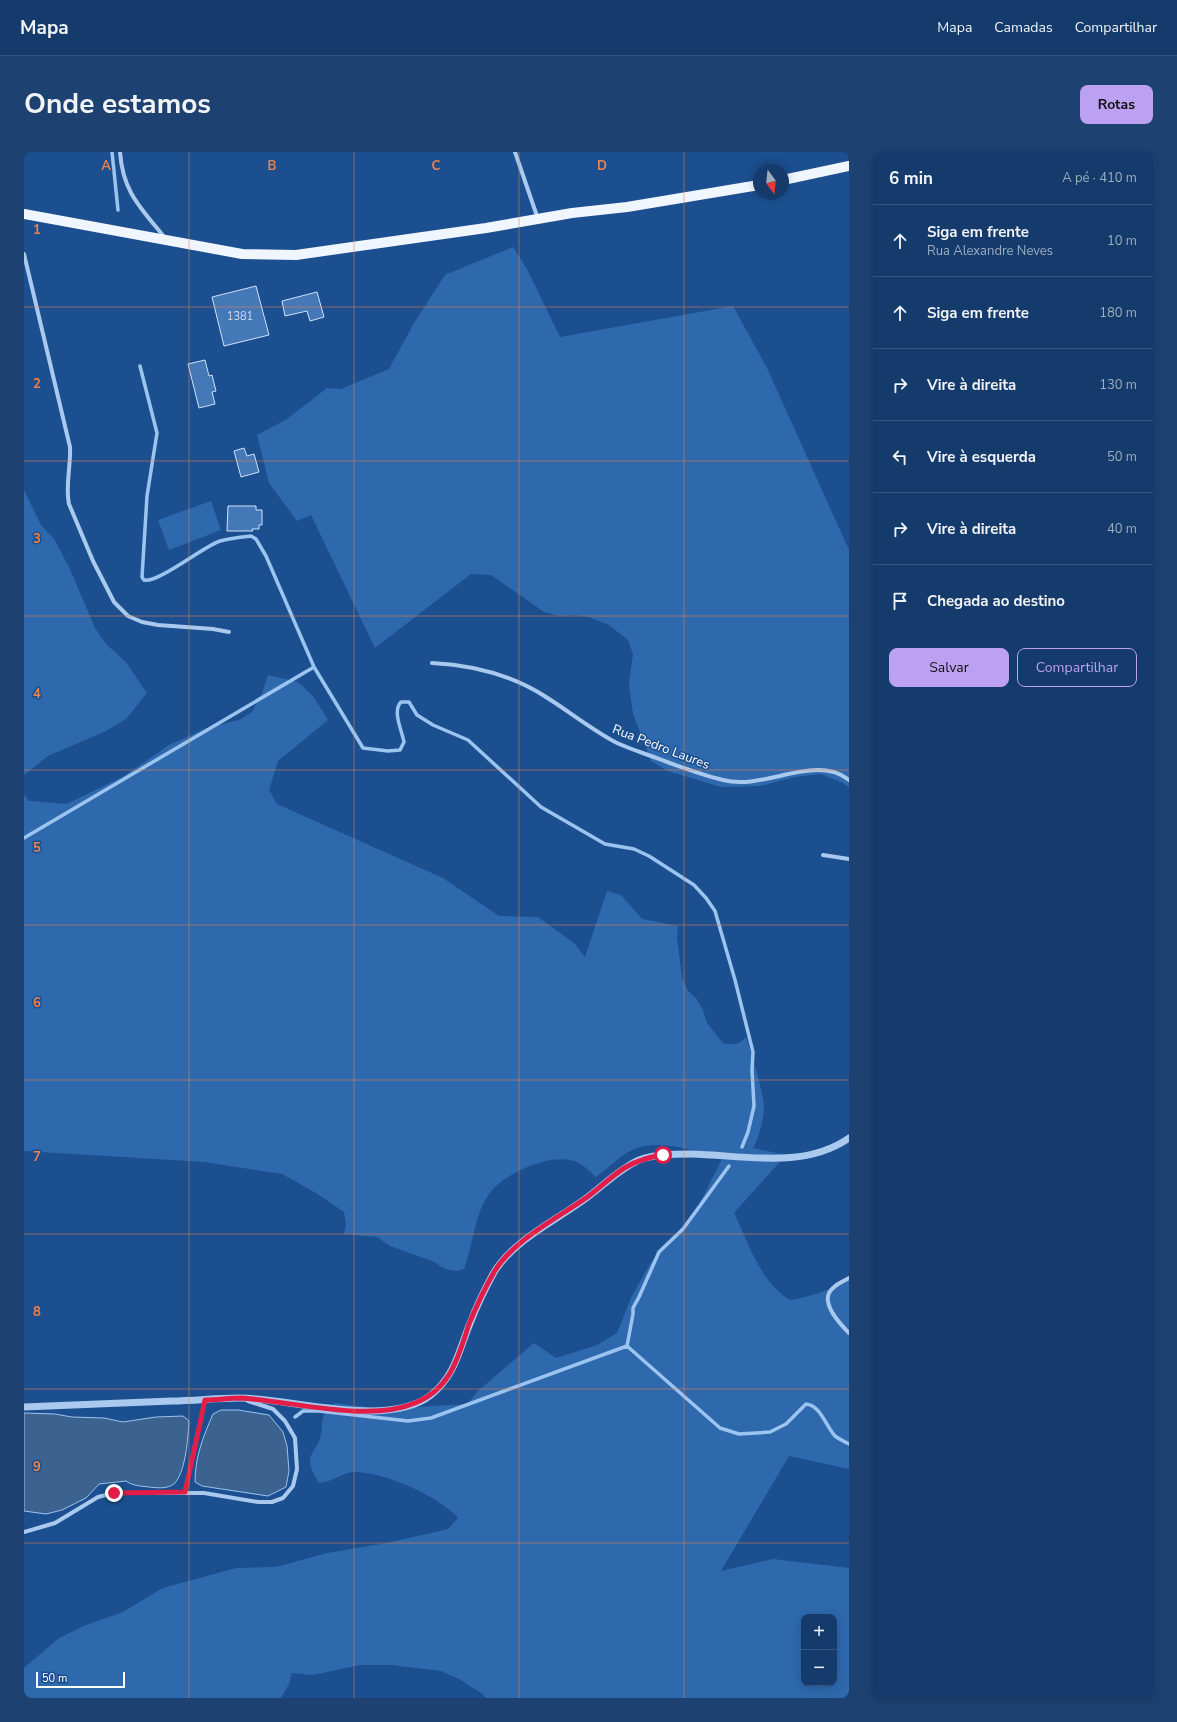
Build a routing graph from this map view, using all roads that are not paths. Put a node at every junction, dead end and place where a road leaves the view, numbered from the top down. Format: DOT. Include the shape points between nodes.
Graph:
graph roads {
  1 [pos="120,152"];
  2 [pos="515,152"];
  3 [pos="849,166"];
  4 [pos="789,179"];
  5 [pos="753,186"];
  6 [pos="24,214"];
  7 [pos="538,219"];
  8 [pos="167,241"];
  9 [pos="24,254"];
  10 [pos="229,632"];
  11 [pos="432,663"];
  12 [pos="849,780"];
  13 [pos="823,855"];
  14 [pos="849,859"];
  15 [pos="849,1138"];
  16 [pos="849,1278"];
  17 [pos="849,1333"];
  18 [pos="240,1398"];
  19 [pos="205,1400"];
  20 [pos="24,1407"];
  21 [pos="185,1492"];
  22 [pos="24,1532"];
  1 -- 8 [label="street" via="128,190"];
  2 -- 7 [label="street"];
  3 -- 4 [label="main road"];
  5 -- 7 [label="main road"];
  6 -- 8 [label="main road"];
  7 -- 8 [label="main road" via="296,255 242,254"];
  9 -- 10 [label="street" via="70,448 67,497 93,561 114,602 128,616 142,622"];
  11 -- 12 [label="street, Rua Pedro Laures" via="466,666 516,681 545,696 618,744 725,781 774,778 822,769 835,772"];
  13 -- 14 [label="street"];
  15 -- 18 [label="street" via="834,1147 786,1158 663,1155 641,1159 625,1167 584,1200 547,1223 504,1260 494,1272 485,1290 450,1374 430,1396 414,1404 390,1410 361,1411"];
  16 -- 17 [label="street" via="832,1289 828,1296 830,1309 835,1318"];
  18 -- 19 [label="street"];
  18 -- 21 [label="street" via="273,1409 291,1428 297,1452 293,1486 283,1498 272,1502"];
  19 -- 20 [label="street"];
  19 -- 21 [label="street"];
  21 -- 22 [label="street" via="122,1492 104,1495 55,1523"];
}
